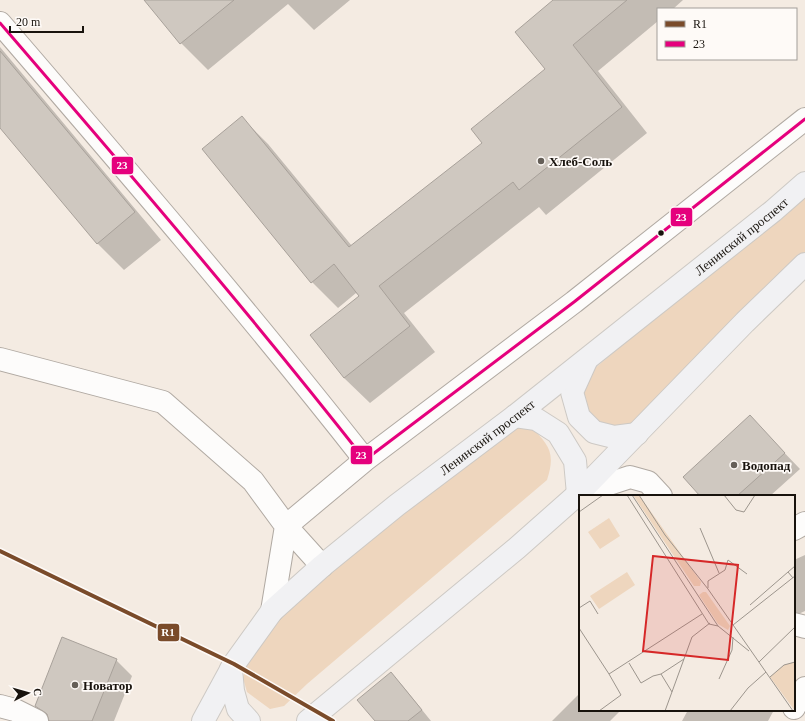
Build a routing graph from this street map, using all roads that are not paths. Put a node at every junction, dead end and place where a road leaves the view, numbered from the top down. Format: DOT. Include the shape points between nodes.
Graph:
graph roads {
  1 [pos="0,23"];
  2 [pos="805,119"];
  3 [pos="805,183"];
  4 [pos="805,264"];
  5 [pos="587,358"];
  6 [pos="0,359"];
  7 [pos="515,416"];
  8 [pos="637,434"];
  9 [pos="365,460"];
  10 [pos="578,494"];
  11 [pos="660,495"];
  12 [pos="805,523"];
  13 [pos="286,526"];
  14 [pos="795,528"];
  15 [pos="322,566"];
  16 [pos="272,611"];
  17 [pos="795,624"];
  18 [pos="805,627"];
  19 [pos="231,669"];
  20 [pos="805,688"];
  21 [pos="0,706"];
  22 [pos="795,706"];
  23 [pos="792,711"];
  24 [pos="37,721"];
  25 [pos="203,721"];
  26 [pos="249,721"];
  27 [pos="308,721"];
  28 [pos="787,721"];
  1 -- 9 [label="street" via="138,184"];
  2 -- 9 [label="street" via="574,302"];
  3 -- 5 [label="main road, Ленинский проспект"];
  4 -- 8 [label="main road"];
  5 -- 7 [label="main road, Ленинский проспект"];
  5 -- 8 [label="main road" via="572,392 579,417 594,432 614,437"];
  6 -- 13 [label="street" via="163,402 253,481"];
  7 -- 10 [label="main road" via="536,419 558,433 575,461"];
  7 -- 15 [label="main road, Ленинский проспект" via="397,505"];
  8 -- 10 [label="main road"];
  9 -- 13 [label="street"];
  10 -- 11 [label="street" via="630,477 648,482"];
  10 -- 27 [label="main road" via="517,548"];
  12 -- 14 [label="street"];
  13 -- 15 [label="street"];
  13 -- 16 [label="street"];
  15 -- 16 [label="main road, Ленинский проспект"];
  16 -- 19 [label="main road, Ленинский проспект"];
  17 -- 18 [label="street"];
  19 -- 25 [label="main road, Ленинский проспект"];
  19 -- 26 [label="main road" via="238,709"];
  20 -- 22 [label="street"];
  21 -- 24 [label="street"];
  23 -- 28 [label="street"];
}
